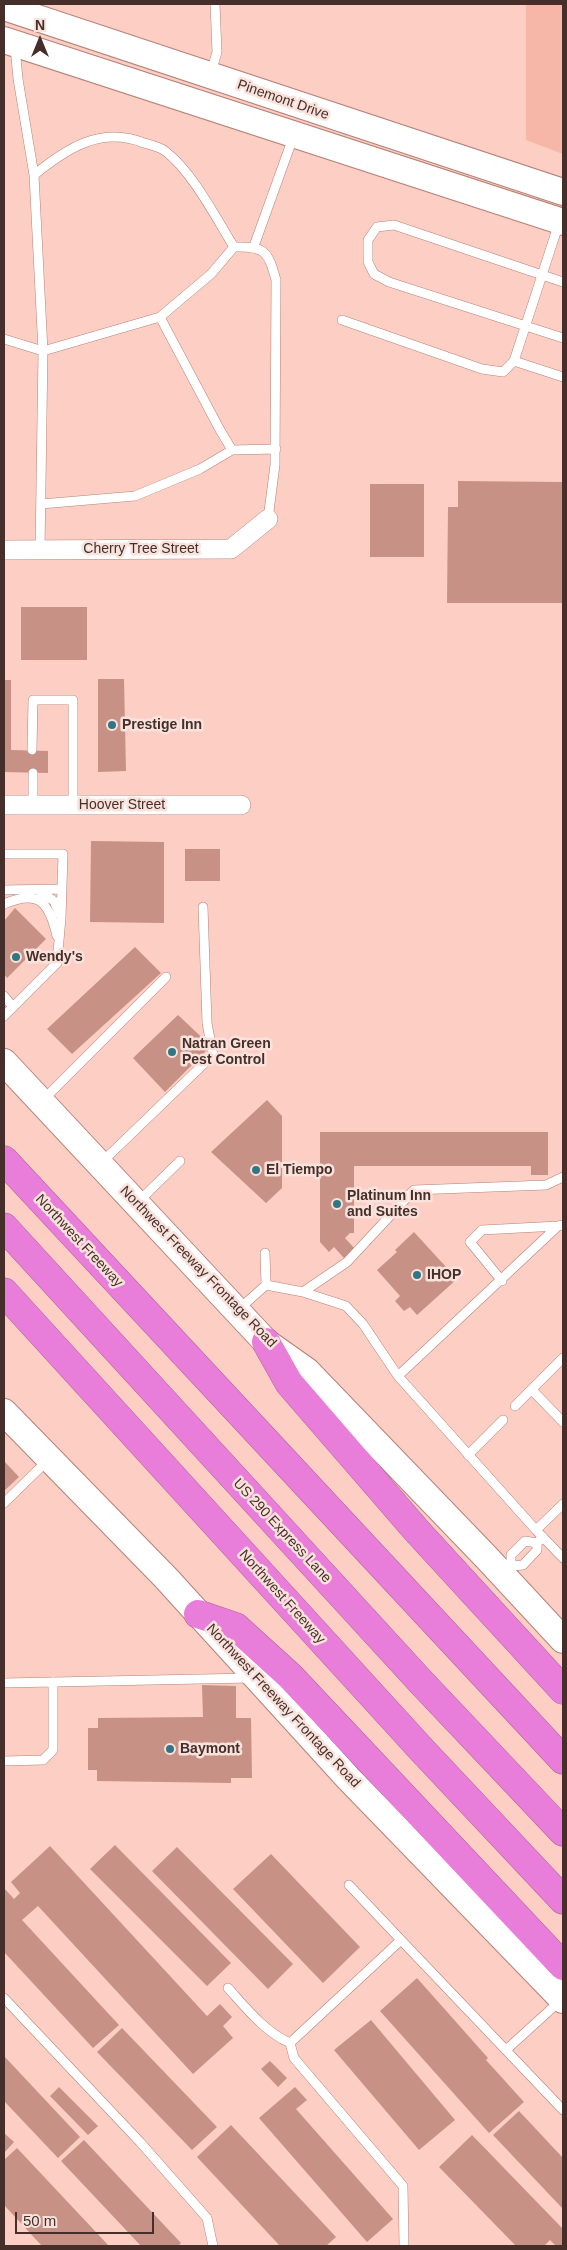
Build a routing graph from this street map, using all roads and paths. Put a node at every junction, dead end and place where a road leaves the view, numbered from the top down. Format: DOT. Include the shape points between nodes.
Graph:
graph roads {
  1 [pos="215,4"];
  2 [pos="12,7"];
  3 [pos="10,42"];
  4 [pos="211,76"];
  5 [pos="305,106"];
  6 [pos="342,120"];
  7 [pos="294,135"];
  8 [pos="342,151"];
  9 [pos="34,175"];
  10 [pos="563,192"];
  11 [pos="562,221"];
  12 [pos="254,246"];
  13 [pos="234,247"];
  14 [pos="542,275"];
  15 [pos="563,282"];
  16 [pos="160,317"];
  17 [pos="342,320"];
  18 [pos="524,327"];
  19 [pos="4,338"];
  20 [pos="563,338"];
  21 [pos="43,351"];
  22 [pos="514,361"];
  23 [pos="563,377"];
  24 [pos="276,449"];
  25 [pos="232,450"];
  26 [pos="41,504"];
  27 [pos="268,519"];
  28 [pos="4,550"];
  29 [pos="40,550"];
  30 [pos="32,750"];
  31 [pos="33,773"];
  32 [pos="4,805"];
  33 [pos="33,805"];
  34 [pos="73,805"];
  35 [pos="241,805"];
  36 [pos="4,854"];
  37 [pos="4,890"];
  38 [pos="14,890"];
  39 [pos="38,890"];
  40 [pos="62,890"];
  41 [pos="4,899"];
  42 [pos="4,904"];
  43 [pos="203,907"];
  44 [pos="61,918"];
  45 [pos="60,946"];
  46 [pos="166,977"];
  47 [pos="4,996"];
  48 [pos="13,1006"];
  49 [pos="4,1016"];
  50 [pos="4,1062"];
  51 [pos="41,1102"];
  52 [pos="4,1160"];
  53 [pos="180,1161"];
  54 [pos="100,1164"];
  55 [pos="563,1178"];
  56 [pos="136,1204"];
  57 [pos="561,1225"];
  58 [pos="4,1226"];
  59 [pos="265,1253"];
  60 [pos="502,1281"];
  61 [pos="266,1285"];
  62 [pos="4,1292"];
  63 [pos="303,1292"];
  64 [pos="237,1311"];
  65 [pos="266,1342"];
  66 [pos="563,1358"];
  67 [pos="398,1376"];
  68 [pos="532,1390"];
  69 [pos="515,1406"];
  70 [pos="4,1412"];
  71 [pos="503,1420"];
  72 [pos="563,1422"];
  73 [pos="468,1455"];
  74 [pos="49,1459"];
  75 [pos="4,1504"];
  76 [pos="563,1504"];
  77 [pos="536,1530"];
  78 [pos="540,1540"];
  79 [pos="563,1558"];
  80 [pos="507,1570"];
  81 [pos="198,1614"];
  82 [pos="563,1640"];
  83 [pos="257,1678"];
  84 [pos="53,1682"];
  85 [pos="4,1683"];
  86 [pos="563,1690"];
  87 [pos="563,1760"];
  88 [pos="4,1761"];
  89 [pos="563,1832"];
  90 [pos="349,1885"];
  91 [pos="563,1900"];
  92 [pos="401,1940"];
  93 [pos="563,1966"];
  94 [pos="228,1988"];
  95 [pos="4,1998"];
  96 [pos="563,1999"];
  97 [pos="290,2044"];
  98 [pos="506,2050"];
  99 [pos="563,2110"];
  100 [pos="213,2246"];
  101 [pos="404,2246"];
  1 -- 4 [label="lane" via="217,52"];
  2 -- 3 [label="main road"];
  2 -- 4 [label="main road, Pinemont Drive"];
  3 -- 7 [label="main road"];
  3 -- 9 [label="lane"];
  4 -- 5 [label="main road, Pinemont Drive"];
  5 -- 6 [label="main road, Pinemont Drive"];
  5 -- 7 [label="main road"];
  6 -- 8 [label="main road"];
  6 -- 10 [label="main road, Pinemont Drive"];
  7 -- 8 [label="main road"];
  7 -- 12 [label="lane"];
  8 -- 11 [label="main road"];
  9 -- 13 [label="lane" via="60,154 93,138 128,136 165,151 194,182"];
  9 -- 21 [label="lane"];
  11 -- 14 [label="lane"];
  12 -- 13 [label="lane"];
  12 -- 24 [label="lane" via="270,257 276,280"];
  13 -- 16 [label="lane" via="211,274"];
  14 -- 15 [label="lane"];
  14 -- 18 [label="lane"];
  14 -- 18 [label="lane" via="394,226 377,227 368,240 368,262 374,274 389,282"];
  16 -- 21 [label="lane"];
  16 -- 25 [label="lane"];
  17 -- 22 [label="lane" via="482,369 503,372"];
  18 -- 20 [label="lane"];
  18 -- 22 [label="lane"];
  19 -- 21 [label="lane"];
  21 -- 26 [label="lane"];
  22 -- 23 [label="lane"];
  24 -- 25 [label="lane"];
  24 -- 27 [label="lane"];
  25 -- 26 [label="lane" via="200,469 135,496"];
  26 -- 29 [label="lane"];
  27 -- 29 [label="street, Cherry Tree Street" via="230,548"];
  28 -- 29 [label="street, Cherry Tree Street"];
  30 -- 34 [label="lane" via="33,700 73,700"];
  31 -- 33 [label="lane"];
  32 -- 33 [label="street, Hoover Street"];
  33 -- 34 [label="street, Hoover Street"];
  34 -- 35 [label="street, Hoover Street"];
  36 -- 40 [label="lane" via="63,854"];
  37 -- 38 [label="lane"];
  38 -- 39 [label="lane"];
  38 -- 41 [label="lane"];
  39 -- 40 [label="lane"];
  39 -- 44 [label="lane" via="54,901"];
  40 -- 44 [label="lane"];
  42 -- 45 [label="lane" via="25,897 41,901 50,912"];
  43 -- 54 [label="lane" via="207,1024 213,1055"];
  44 -- 45 [label="lane"];
  45 -- 48 [label="lane" via="57,963"];
  46 -- 51 [label="lane"];
  47 -- 48 [label="lane"];
  48 -- 49 [label="lane"];
  50 -- 51 [label="main road, Northwest Freeway Frontage Road"];
  51 -- 54 [label="main road, Northwest Freeway Frontage Road"];
  52 -- 87 [label="highway, Northwest Freeway"];
  53 -- 56 [label="lane"];
  54 -- 56 [label="main road, Northwest Freeway Frontage Road"];
  55 -- 63 [label="lane" via="546,1185 414,1190 347,1262"];
  56 -- 64 [label="main road, Northwest Freeway Frontage Road"];
  57 -- 60 [label="lane"];
  57 -- 60 [label="lane" via="482,1230 470,1242"];
  58 -- 89 [label="highway, US 290 Express Lane" via="421,1682"];
  59 -- 61 [label="lane"];
  60 -- 67 [label="lane"];
  61 -- 63 [label="lane"];
  61 -- 64 [label="lane"];
  62 -- 91 [label="highway, Northwest Freeway"];
  63 -- 67 [label="lane" via="346,1306 363,1324"];
  64 -- 65 [label="main road, Northwest Freeway Frontage Road"];
  65 -- 80 [label="main road, Northwest Freeway Frontage Road" via="306,1370"];
  65 -- 86 [label="highway" via="289,1383 417,1531"];
  66 -- 68 [label="lane"];
  67 -- 73 [label="lane"];
  68 -- 69 [label="lane"];
  68 -- 72 [label="lane"];
  70 -- 74 [label="main road, Northwest Freeway Frontage Road"];
  71 -- 73 [label="lane"];
  73 -- 77 [label="lane"];
  74 -- 75 [label="lane"];
  74 -- 81 [label="main road, Northwest Freeway Frontage Road"];
  76 -- 77 [label="lane"];
  77 -- 78 [label="lane"];
  78 -- 79 [label="lane"];
  78 -- 80 [label="lane" via="537,1550 523,1565"];
  78 -- 80 [label="lane" via="525,1542 511,1555"];
  80 -- 82 [label="main road, Northwest Freeway Frontage Road"];
  81 -- 83 [label="main road, Northwest Freeway Frontage Road"];
  81 -- 93 [label="highway" via="236,1627 290,1676"];
  83 -- 84 [label="lane"];
  83 -- 96 [label="main road, Northwest Freeway Frontage Road" via="348,1778"];
  84 -- 85 [label="lane"];
  84 -- 88 [label="lane" via="53,1750 43,1760"];
  90 -- 92 [label="lane"];
  92 -- 97 [label="lane"];
  92 -- 98 [label="lane"];
  94 -- 97 [label="lane" via="266,2029"];
  95 -- 100 [label="lane" via="207,2218"];
  96 -- 98 [label="lane"];
  97 -- 101 [label="lane" via="294,2058 403,2186"];
  98 -- 99 [label="lane"];
}
